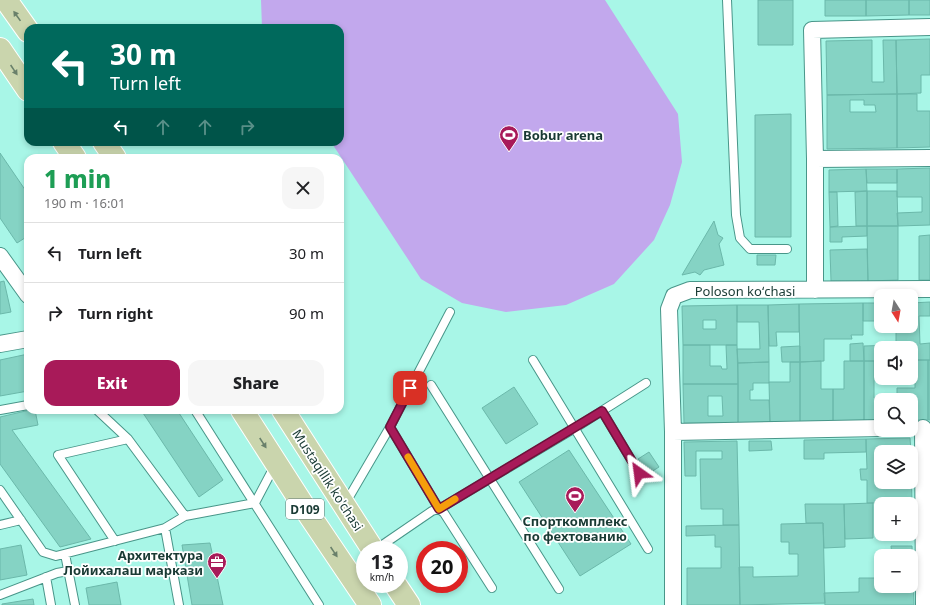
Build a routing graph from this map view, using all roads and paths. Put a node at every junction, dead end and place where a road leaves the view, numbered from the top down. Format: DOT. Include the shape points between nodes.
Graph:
graph roads {
  1 [pos="6,0"];
  2 [pos="727,0"];
  3 [pos="24,25"];
  4 [pos="930,27"];
  5 [pos="0,49"];
  6 [pos="24,84"];
  7 [pos="930,158"];
  8 [pos="815,159"];
  9 [pos="787,249"];
  10 [pos="0,256"];
  11 [pos="24,289"];
  12 [pos="930,289"];
  13 [pos="815,290"];
  14 [pos="450,312"];
  15 [pos="24,340"];
  16 [pos="0,344"];
  17 [pos="533,360"];
  18 [pos="646,383"];
  19 [pos="431,386"];
  20 [pos="24,406"];
  21 [pos="0,410"];
  22 [pos="602,411"];
  23 [pos="101,414"];
  24 [pos="198,414"];
  25 [pos="245,414"];
  26 [pos="286,414"];
  27 [pos="390,427"];
  28 [pos="575,428"];
  29 [pos="874,428"];
  30 [pos="921,428"];
  31 [pos="673,432"];
  32 [pos="128,439"];
  33 [pos="276,463"];
  34 [pos="639,473"];
  35 [pos="490,478"];
  36 [pos="0,490"];
  37 [pos="341,502"];
  38 [pos="255,503"];
  39 [pos="439,509"];
  40 [pos="185,516"];
  41 [pos="310,516"];
  42 [pos="21,520"];
  43 [pos="0,525"];
  44 [pos="165,528"];
  45 [pos="115,541"];
  46 [pos="368,541"];
  47 [pos="387,541"];
  48 [pos="648,549"];
  49 [pos="65,554"];
  50 [pos="68,571"];
  51 [pos="46,577"];
  52 [pos="492,588"];
  53 [pos="559,589"];
  54 [pos="401,593"];
  55 [pos="0,595"];
  56 [pos="51,605"];
  57 [pos="75,605"];
  58 [pos="179,605"];
  59 [pos="319,605"];
  60 [pos="370,605"];
  61 [pos="409,605"];
  62 [pos="673,605"];
  63 [pos="924,605"];
  3 -- 1 [label="main road, one-way"];
  2 -- 9 [label="lane" via="736,215 740,238 750,249"];
  4 -- 8 [label="street" via="812,30"];
  5 -- 6 [label="main road, one-way"];
  7 -- 8 [label="street"];
  8 -- 13 [label="street"];
  10 -- 11 [label="street"];
  12 -- 13 [label="street, Poloson koʻchasi"];
  13 -- 31 [label="street, Poloson koʻchasi" via="690,290 674,296 669,310"];
  14 -- 27 [label="lane"];
  15 -- 16 [label="street"];
  17 -- 28 [label="lane"];
  18 -- 22 [label="lane"];
  19 -- 35 [label="lane"];
  20 -- 21 [label="lane"];
  22 -- 28 [label="lane"];
  22 -- 34 [label="lane"];
  23 -- 32 [label="lane"];
  24 -- 38 [label="lane"];
  25 -- 33 [label="main road, D109, one-way"];
  26 -- 37 [label="main road, Mustaqillik ko'chasi / D109"];
  27 -- 37 [label="lane"];
  27 -- 39 [label="lane"];
  28 -- 35 [label="lane"];
  28 -- 48 [label="lane"];
  29 -- 31 [label="street"];
  30 -- 63 [label="street"];
  31 -- 62 [label="street, Poloson koʻchasi"];
  32 -- 40 [label="lane"];
  32 -- 45 [label="lane" via="58,455"];
  33 -- 38 [label="lane"];
  33 -- 41 [label="main road, D109"];
  35 -- 39 [label="lane"];
  35 -- 53 [label="lane"];
  36 -- 42 [label="lane"];
  37 -- 41 [label="main road"];
  37 -- 46 [label="main road, Mustaqillik ko'chasi / D109"];
  38 -- 40 [label="lane"];
  38 -- 59 [label="lane"];
  39 -- 47 [label="lane"];
  39 -- 52 [label="lane" via="444,512"];
  40 -- 44 [label="lane"];
  41 -- 60 [label="main road, D109, one-way"];
  42 -- 43 [label="lane"];
  42 -- 49 [label="lane" via="43,552 56,556"];
  44 -- 45 [label="lane"];
  44 -- 58 [label="lane"];
  45 -- 49 [label="lane"];
  49 -- 50 [label="lane"];
  50 -- 51 [label="lane"];
  50 -- 57 [label="lane"];
  51 -- 55 [label="lane"];
  51 -- 56 [label="lane"];
  54 -- 61 [label="main road"];
}
